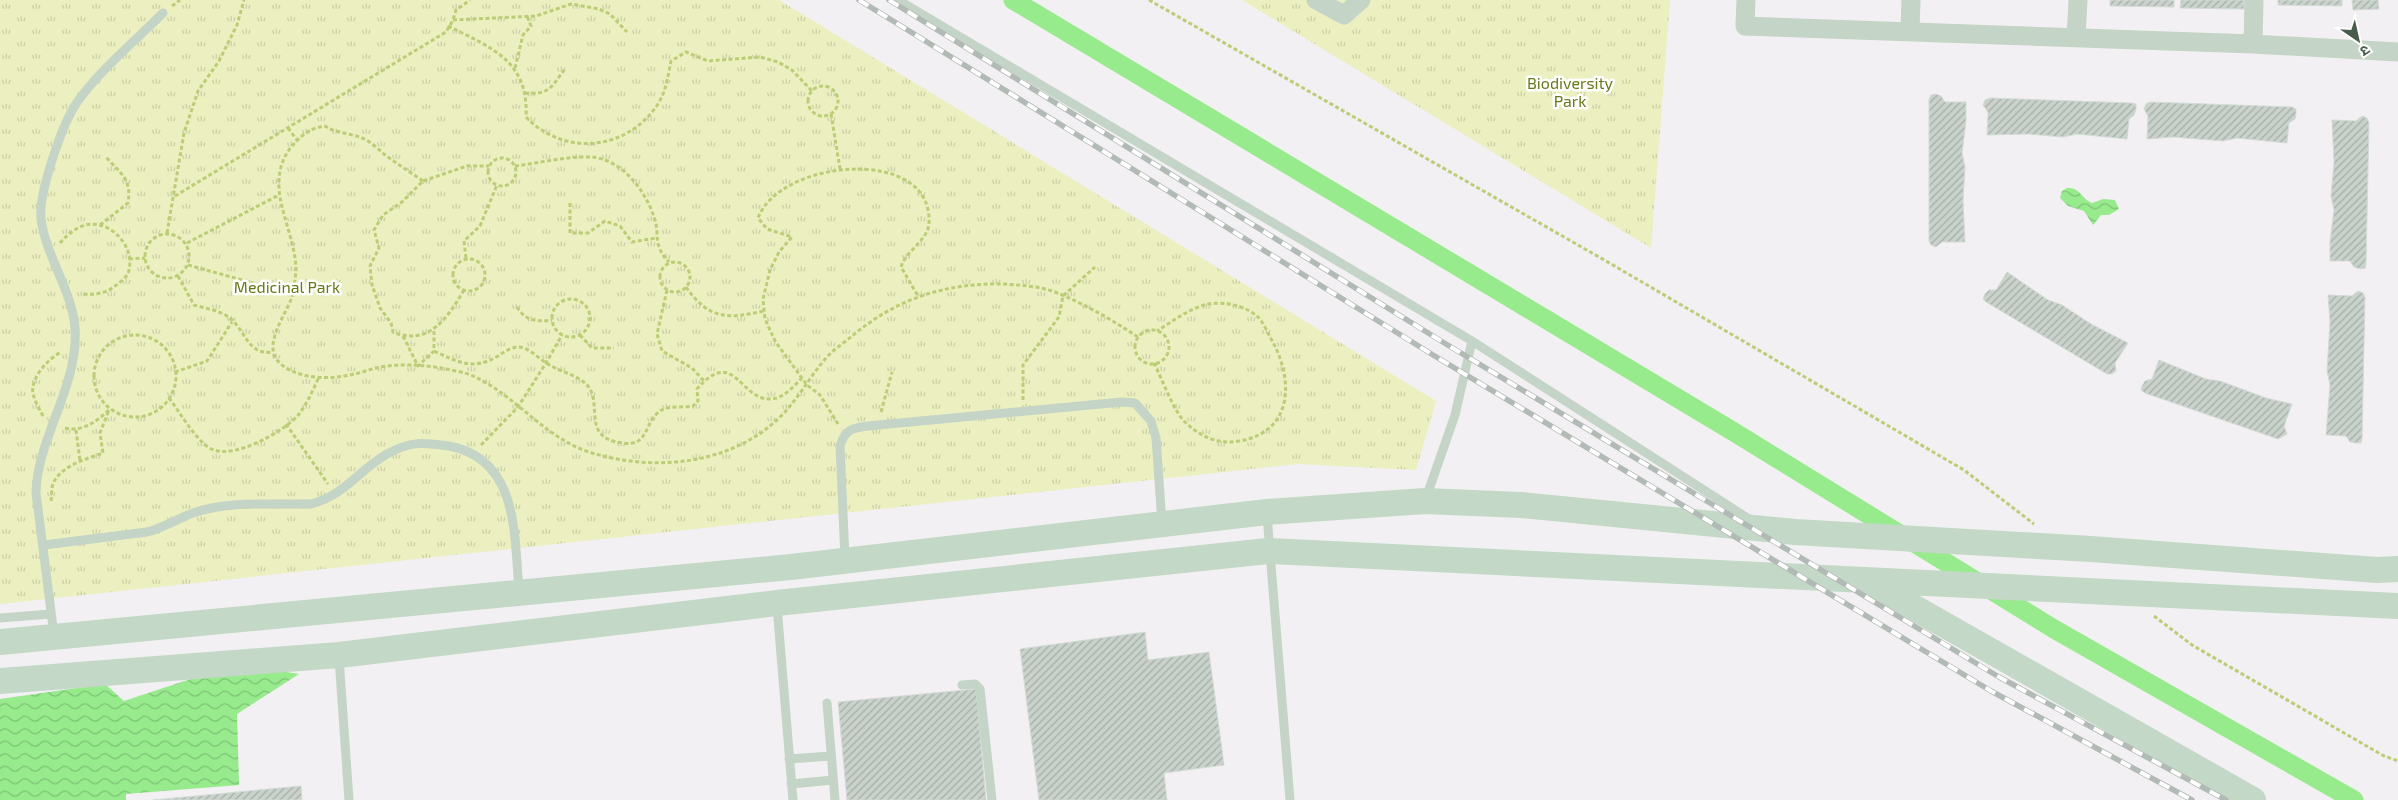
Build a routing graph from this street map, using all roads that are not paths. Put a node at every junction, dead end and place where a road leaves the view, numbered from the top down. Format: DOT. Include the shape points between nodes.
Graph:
graph roads {
  1 [pos="898,0"];
  2 [pos="1316,0"];
  3 [pos="1361,0"];
  4 [pos="1746,0"];
  5 [pos="1911,0"];
  6 [pos="2078,0"];
  7 [pos="2254,0"];
  8 [pos="163,13"];
  9 [pos="1910,32"];
  10 [pos="2076,38"];
  11 [pos="2253,44"];
  12 [pos="2398,52"];
  13 [pos="1472,341"];
  14 [pos="1425,501"];
  15 [pos="1266,512"];
  16 [pos="1162,524"];
  17 [pos="1764,529"];
  18 [pos="44,545"];
  19 [pos="1268,551"];
  20 [pos="845,561"];
  21 [pos="2388,570"];
  22 [pos="1873,579"];
  23 [pos="520,593"];
  24 [pos="776,604"];
  25 [pos="2387,605"];
  26 [pos="0,618"];
  27 [pos="53,626"];
  28 [pos="0,642"];
  29 [pos="339,655"];
  30 [pos="0,681"];
  31 [pos="962,685"];
  32 [pos="826,703"];
  33 [pos="831,756"];
  34 [pos="789,759"];
  35 [pos="833,780"];
  36 [pos="792,784"];
  37 [pos="349,800"];
  38 [pos="793,800"];
  39 [pos="835,800"];
  40 [pos="992,800"];
  41 [pos="1290,800"];
  42 [pos="2253,800"];
  1 -- 13 [label="lane"];
  2 -- 3 [label="street" via="1344,15"];
  4 -- 9 [label="street" via="1745,26"];
  5 -- 9 [label="street"];
  6 -- 10 [label="street"];
  7 -- 11 [label="street"];
  8 -- 18 [label="lane" via="77,102 49,168 42,194 41,218 75,328 67,384 36,476"];
  9 -- 10 [label="street"];
  10 -- 11 [label="street"];
  11 -- 12 [label="street"];
  13 -- 14 [label="lane" via="1455,415"];
  13 -- 17 [label="lane"];
  14 -- 15 [label="street"];
  14 -- 17 [label="street" via="1521,505"];
  15 -- 16 [label="street"];
  15 -- 19 [label="lane"];
  16 -- 20 [label="street"];
  16 -- 20 [label="lane" via="1156,438 1152,421 1135,403 851,428 840,446"];
  17 -- 21 [label="street"];
  18 -- 23 [label="lane" via="147,532 193,513 215,508 311,504 335,494 385,455 408,444 424,442 473,454 488,464 499,478 512,515"];
  18 -- 27 [label="lane"];
  19 -- 22 [label="street"];
  19 -- 24 [label="street"];
  19 -- 41 [label="lane"];
  20 -- 23 [label="street"];
  21 -- 25 [label="street"];
  22 -- 25 [label="street" via="2147,603"];
  22 -- 42 [label="street"];
  23 -- 27 [label="street"];
  24 -- 29 [label="street"];
  24 -- 34 [label="lane"];
  26 -- 27 [label="lane"];
  27 -- 28 [label="street"];
  29 -- 30 [label="street"];
  29 -- 37 [label="lane"];
  31 -- 40 [label="lane" via="975,684 980,689"];
  32 -- 33 [label="lane"];
  33 -- 34 [label="lane"];
  33 -- 35 [label="lane"];
  34 -- 36 [label="lane"];
  35 -- 36 [label="lane"];
  35 -- 39 [label="lane"];
  36 -- 38 [label="lane"];
}
